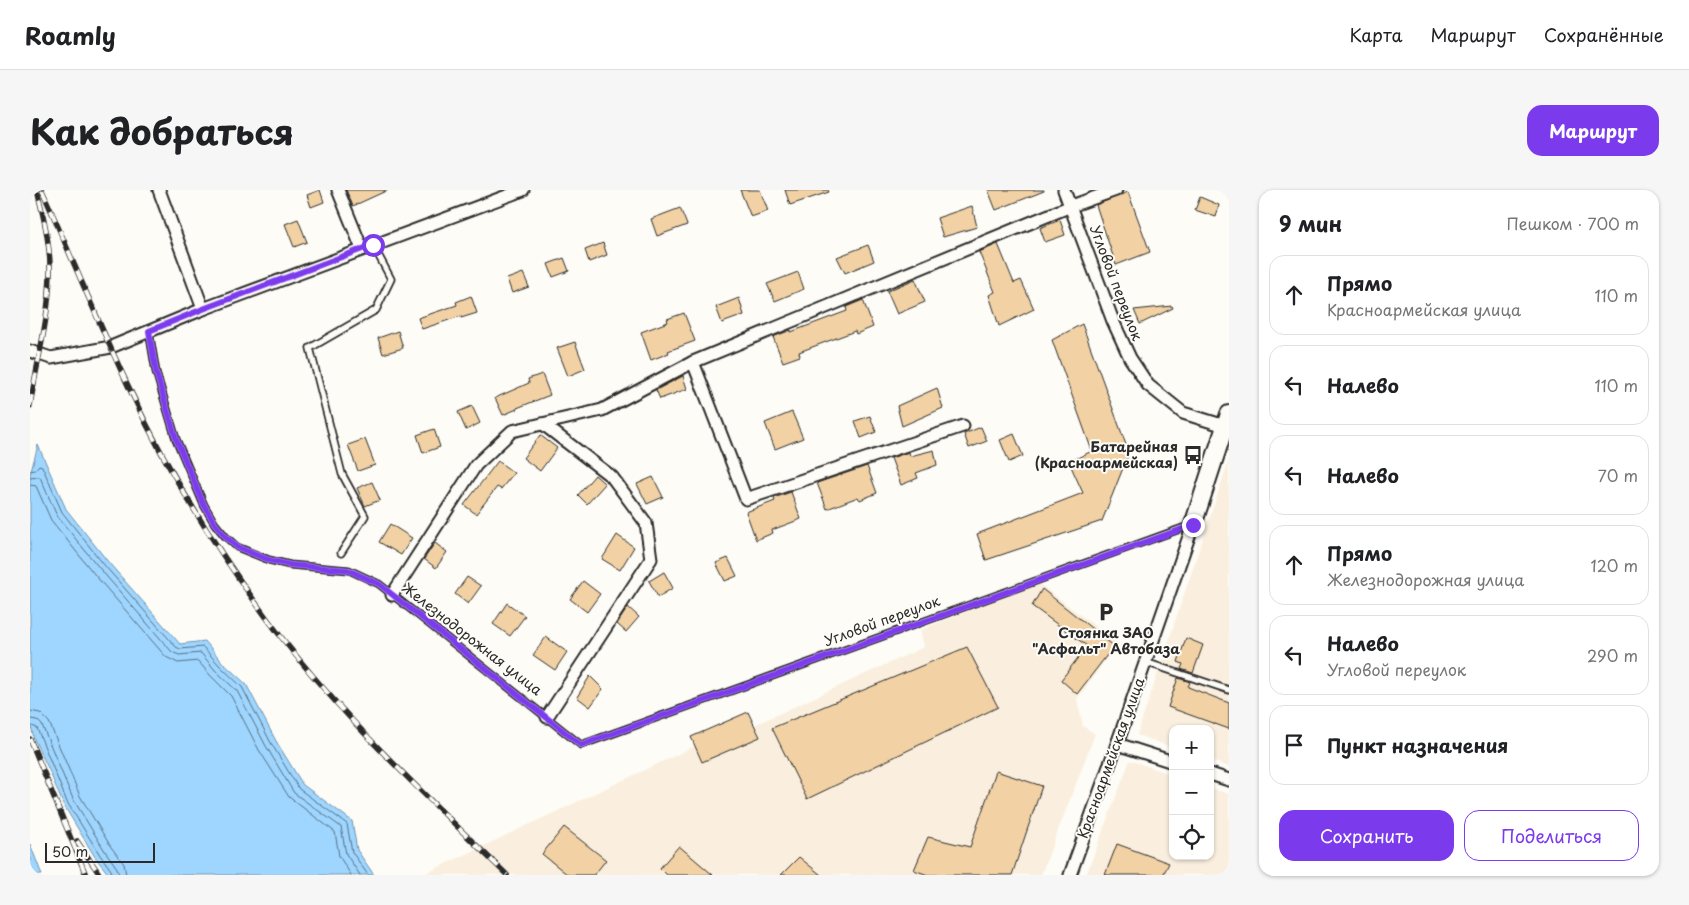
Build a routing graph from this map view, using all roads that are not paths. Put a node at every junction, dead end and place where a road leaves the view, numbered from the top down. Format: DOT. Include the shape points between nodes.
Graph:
graph roads {
  1 [pos="159,190"];
  2 [pos="338,190"];
  3 [pos="523,190"];
  4 [pos="1064,190"];
  5 [pos="1116,190"];
  6 [pos="1070,206"];
  7 [pos="373,245"];
  8 [pos="362,249"];
  9 [pos="203,309"];
  10 [pos="149,331"];
  11 [pos="30,351"];
  12 [pos="692,362"];
  13 [pos="1227,420"];
  14 [pos="543,424"];
  15 [pos="963,426"];
  16 [pos="1193,525"];
  17 [pos="341,553"];
  18 [pos="392,594"];
  19 [pos="1145,662"];
  20 [pos="1229,690"];
  21 [pos="547,717"];
  22 [pos="1117,744"];
  23 [pos="581,745"];
  24 [pos="1169,761"];
  25 [pos="1214,775"];
  26 [pos="1229,780"];
  27 [pos="1070,875"];
  1 -- 9 [label="street"];
  2 -- 8 [label="street"];
  3 -- 7 [label="street"];
  4 -- 6 [label="street, Угловой переулок"];
  5 -- 6 [label="street"];
  6 -- 12 [label="street"];
  6 -- 13 [label="street, Угловой переулок" via="1113,321 1130,358 1148,385 1183,413"];
  7 -- 8 [label="street"];
  7 -- 17 [label="lane" via="391,279 376,310 310,348 342,474 365,516"];
  8 -- 9 [label="street"];
  9 -- 10 [label="street"];
  10 -- 11 [label="street" via="111,347 51,358"];
  10 -- 18 [label="lane, Железнодорожная улица" via="156,372 176,439 204,505 225,536 237,547 269,560 348,570 379,584"];
  12 -- 14 [label="street" via="602,410"];
  12 -- 15 [label="street" via="746,499"];
  13 -- 16 [label="street, Красноармейская улица"];
  14 -- 18 [label="street" via="512,431 476,465"];
  14 -- 21 [label="street, Железнодорожная улица" via="612,477 646,523 651,559"];
  16 -- 19 [label="street, Красноармейская улица"];
  16 -- 23 [label="lane, Угловой переулок"];
  18 -- 21 [label="lane, Железнодорожная улица"];
  19 -- 20 [label="lane"];
  19 -- 22 [label="street, Красноармейская улица"];
  21 -- 23 [label="lane, Железнодорожная улица"];
  22 -- 24 [label="street"];
  22 -- 27 [label="street, Красноармейская улица"];
  25 -- 26 [label="street"];
}
